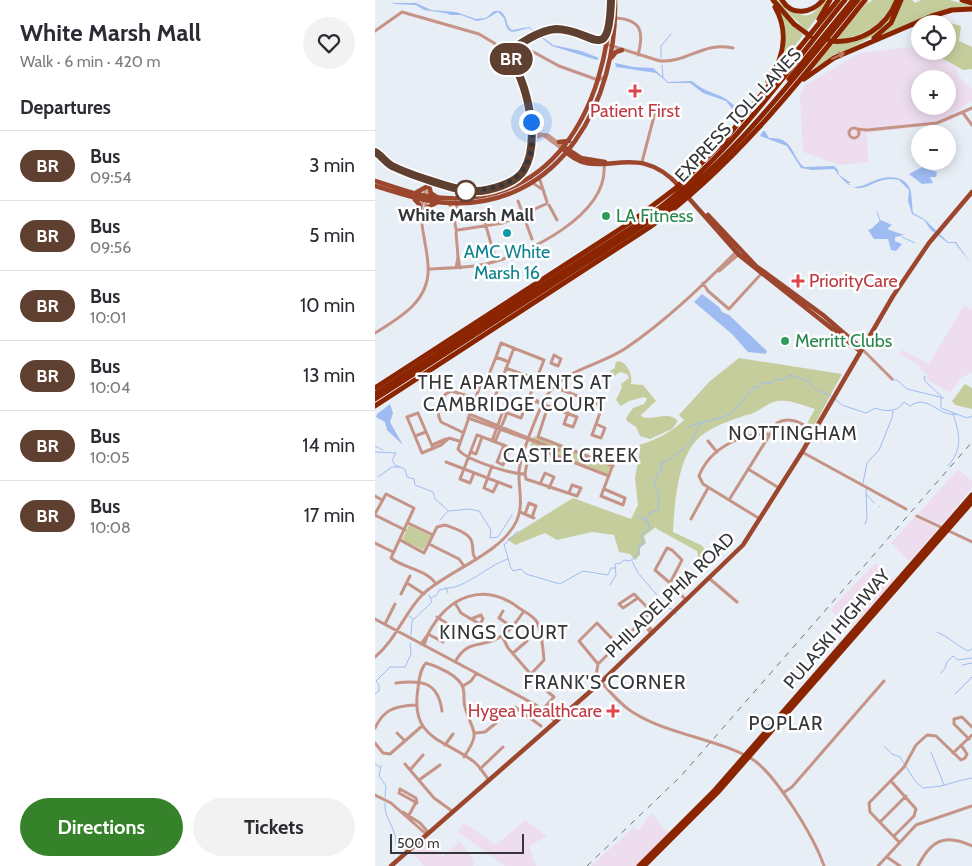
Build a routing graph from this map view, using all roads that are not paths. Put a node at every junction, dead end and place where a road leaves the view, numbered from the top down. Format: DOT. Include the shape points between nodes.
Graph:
graph roads {
  1 [pos="611,0"];
  2 [pos="615,0"];
  3 [pos="772,0"];
  4 [pos="783,0"];
  5 [pos="823,0"];
  6 [pos="829,0"];
  7 [pos="838,0"];
  8 [pos="845,0"];
  9 [pos="852,0"];
  10 [pos="858,0"];
  11 [pos="865,0"];
  12 [pos="897,0"];
  13 [pos="901,0"];
  14 [pos="962,0"];
  15 [pos="972,3"];
  16 [pos="972,9"];
  17 [pos="616,18"];
  18 [pos="375,31"];
  19 [pos="609,31"];
  20 [pos="533,38"];
  21 [pos="614,38"];
  22 [pos="805,40"];
  23 [pos="595,41"];
  24 [pos="499,46"];
  25 [pos="517,46"];
  26 [pos="610,46"];
  27 [pos="858,47"];
  28 [pos="523,48"];
  29 [pos="733,48"];
  30 [pos="620,49"];
  31 [pos="535,52"];
  32 [pos="508,55"];
  33 [pos="638,55"];
  34 [pos="517,67"];
  35 [pos="607,72"];
  36 [pos="591,78"];
  37 [pos="598,80"];
  38 [pos="596,86"];
  39 [pos="762,93"];
  40 [pos="657,105"];
  41 [pos="972,108"];
  42 [pos="774,109"];
  43 [pos="586,113"];
  44 [pos="963,113"];
  45 [pos="745,123"];
  46 [pos="531,124"];
  47 [pos="972,125"];
  48 [pos="857,129"];
  49 [pos="867,130"];
  50 [pos="746,132"];
  51 [pos="532,133"];
  52 [pos="541,134"];
  53 [pos="858,135"];
  54 [pos="570,140"];
  55 [pos="557,142"];
  56 [pos="576,142"];
  57 [pos="531,143"];
  58 [pos="566,150"];
  59 [pos="376,152"];
  60 [pos="557,155"];
  61 [pos="578,158"];
  62 [pos="642,161"];
  63 [pos="604,163"];
  64 [pos="553,166"];
  65 [pos="539,177"];
  66 [pos="430,179"];
  67 [pos="531,182"];
  68 [pos="375,183"];
  69 [pos="428,186"];
  70 [pos="689,187"];
  71 [pos="542,189"];
  72 [pos="399,191"];
  73 [pos="972,192"];
  74 [pos="492,193"];
  75 [pos="681,194"];
  76 [pos="412,195"];
  77 [pos="425,198"];
  78 [pos="452,198"];
  79 [pos="490,199"];
  80 [pos="438,200"];
  81 [pos="518,201"];
  82 [pos="448,203"];
  83 [pos="458,203"];
  84 [pos="547,204"];
  85 [pos="482,212"];
  86 [pos="454,214"];
  87 [pos="523,216"];
  88 [pos="422,219"];
  89 [pos="557,220"];
  90 [pos="485,226"];
  91 [pos="456,230"];
  92 [pos="532,240"];
  93 [pos="739,252"];
  94 [pos="496,261"];
  95 [pos="458,268"];
  96 [pos="428,269"];
  97 [pos="761,274"];
  98 [pos="703,283"];
  99 [pos="375,332"];
  100 [pos="870,333"];
  101 [pos="849,337"];
  102 [pos="514,348"];
  103 [pos="860,349"];
  104 [pos="496,357"];
  105 [pos="544,360"];
  106 [pos="509,362"];
  107 [pos="551,363"];
  108 [pos="506,368"];
  109 [pos="536,379"];
  110 [pos="892,379"];
  111 [pos="486,382"];
  112 [pos="556,385"];
  113 [pos="499,387"];
  114 [pos="375,388"];
  115 [pos="375,394"];
  116 [pos="475,398"];
  117 [pos="529,398"];
  118 [pos="375,399"];
  119 [pos="543,404"];
  120 [pos="375,406"];
  121 [pos="548,406"];
  122 [pos="505,412"];
  123 [pos="568,413"];
  124 [pos="469,416"];
  125 [pos="596,424"];
  126 [pos="499,428"];
  127 [pos="814,431"];
  128 [pos="426,432"];
  129 [pos="462,432"];
  130 [pos="769,434"];
  131 [pos="415,436"];
  132 [pos="529,439"];
  133 [pos="459,441"];
  134 [pos="494,441"];
  135 [pos="707,441"];
  136 [pos="504,445"];
  137 [pos="433,446"];
  138 [pos="561,446"];
  139 [pos="559,450"];
  140 [pos="717,452"];
  141 [pos="802,452"];
  142 [pos="468,456"];
  143 [pos="557,456"];
  144 [pos="588,456"];
  145 [pos="616,457"];
  146 [pos="446,462"];
  147 [pos="492,466"];
  148 [pos="585,466"];
  149 [pos="613,466"];
  150 [pos="748,468"];
  151 [pos="463,469"];
  152 [pos="474,473"];
  153 [pos="519,474"];
  154 [pos="525,474"];
  155 [pos="609,476"];
  156 [pos="487,478"];
  157 [pos="498,482"];
  158 [pos="540,484"];
  159 [pos="511,487"];
  160 [pos="549,488"];
  161 [pos="708,488"];
  162 [pos="780,488"];
  163 [pos="603,489"];
  164 [pos="569,493"];
  165 [pos="972,495"];
  166 [pos="375,496"];
  167 [pos="382,500"];
  168 [pos="729,500"];
  169 [pos="972,502"];
  170 [pos="906,509"];
  171 [pos="520,512"];
  172 [pos="525,514"];
  173 [pos="375,515"];
  174 [pos="917,516"];
  175 [pos="691,519"];
  176 [pos="761,520"];
  177 [pos="408,523"];
  178 [pos="405,530"];
  179 [pos="945,530"];
  180 [pos="433,535"];
  181 [pos="400,540"];
  182 [pos="972,542"];
  183 [pos="375,543"];
  184 [pos="429,544"];
  185 [pos="393,552"];
  186 [pos="475,558"];
  187 [pos="464,566"];
  188 [pos="410,576"];
  189 [pos="710,579"];
  190 [pos="407,583"];
  191 [pos="671,583"];
  192 [pos="436,584"];
  193 [pos="401,594"];
  194 [pos="424,594"];
  195 [pos="638,598"];
  196 [pos="687,600"];
  197 [pos="737,602"];
  198 [pos="455,603"];
  199 [pos="395,604"];
  200 [pos="503,611"];
  201 [pos="524,611"];
  202 [pos="437,618"];
  203 [pos="375,619"];
  204 [pos="471,619"];
  205 [pos="642,621"];
  206 [pos="385,624"];
  207 [pos="451,626"];
  208 [pos="512,627"];
  209 [pos="396,630"];
  210 [pos="653,633"];
  211 [pos="428,634"];
  212 [pos="502,636"];
  213 [pos="527,641"];
  214 [pos="443,642"];
  215 [pos="422,645"];
  216 [pos="618,645"];
  217 [pos="513,653"];
  218 [pos="375,657"];
  219 [pos="455,662"];
  220 [pos="598,664"];
  221 [pos="476,674"];
  222 [pos="531,674"];
  223 [pos="884,681"];
  224 [pos="396,682"];
  225 [pos="419,682"];
  226 [pos="601,682"];
  227 [pos="463,686"];
  228 [pos="416,705"];
  229 [pos="536,705"];
  230 [pos="515,707"];
  231 [pos="543,709"];
  232 [pos="476,710"];
  233 [pos="442,711"];
  234 [pos="468,714"];
  235 [pos="529,716"];
  236 [pos="555,721"];
  237 [pos="496,723"];
  238 [pos="422,726"];
  239 [pos="541,726"];
  240 [pos="972,727"];
  241 [pos="375,728"];
  242 [pos="397,733"];
  243 [pos="475,733"];
  244 [pos="453,734"];
  245 [pos="972,735"];
  246 [pos="969,739"];
  247 [pos="405,741"];
  248 [pos="375,743"];
  249 [pos="445,745"];
  250 [pos="961,745"];
  251 [pos="503,747"];
  252 [pos="953,754"];
  253 [pos="423,755"];
  254 [pos="464,757"];
  255 [pos="747,757"];
  256 [pos="405,764"];
  257 [pos="440,765"];
  258 [pos="480,769"];
  259 [pos="409,770"];
  260 [pos="419,780"];
  261 [pos="488,780"];
  262 [pos="891,781"];
  263 [pos="783,793"];
  264 [pos="375,795"];
  265 [pos="906,796"];
  266 [pos="415,804"];
  267 [pos="972,806"];
  268 [pos="453,811"];
  269 [pos="408,817"];
  270 [pos="880,822"];
  271 [pos="427,833"];
  272 [pos="893,836"];
  273 [pos="899,842"];
  274 [pos="972,846"];
  275 [pos="887,857"];
  276 [pos="391,866"];
  277 [pos="639,866"];
  278 [pos="645,866"];
  279 [pos="824,866"];
  280 [pos="878,866"];
  281 [pos="900,866"];
  282 [pos="918,866"];
  1 -- 19 [label="main road"];
  2 -- 17 [label="main road"];
  3 -- 12 [label="highway" via="800,30 818,39 841,42 875,29 889,16"];
  3 -- 39 [label="highway" via="781,19 784,43"];
  4 -- 5 [label="highway" via="788,8 797,11 811,10"];
  6 -- 22 [label="highway"];
  7 -- 22 [label="highway"];
  8 -- 45 [label="highway, EXPRESS TOLL LANES"];
  9 -- 45 [label="highway"];
  9 -- 50 [label="highway"];
  10 -- 50 [label="highway, EXPRESS TOLL LANES"];
  11 -- 42 [label="highway"];
  13 -- 27 [label="highway" via="887,28"];
  14 -- 15 [label="highway"];
  16 -- 27 [label="highway" via="941,13"];
  17 -- 21 [label="main road"];
  17 -- 33 [label="street" via="630,20 638,27 642,38"];
  18 -- 24 [label="street" via="403,12 477,33"];
  19 -- 23 [label="main road"];
  19 -- 26 [label="main road"];
  20 -- 23 [label="street" via="560,30"];
  20 -- 25 [label="street"];
  20 -- 31 [label="street" via="530,46"];
  21 -- 26 [label="main road"];
  21 -- 30 [label="main road"];
  22 -- 39 [label="highway"];
  23 -- 26 [label="street"];
  24 -- 25 [label="street"];
  24 -- 32 [label="street"];
  25 -- 32 [label="street"];
  26 -- 30 [label="street"];
  26 -- 35 [label="main road"];
  26 -- 37 [label="main road"];
  42 -- 27 [label="highway, one-way" via="817,68"];
  28 -- 31 [label="street"];
  28 -- 32 [label="street"];
  28 -- 34 [label="street" via="515,56"];
  29 -- 33 [label="street" via="708,47 667,62"];
  30 -- 33 [label="street"];
  30 -- 35 [label="main road" via="614,54"];
  31 -- 36 [label="street" via="559,66"];
  32 -- 34 [label="street"];
  34 -- 46 [label="street"];
  35 -- 37 [label="street"];
  35 -- 56 [label="main road" via="590,119"];
  36 -- 37 [label="street"];
  36 -- 38 [label="main road"];
  37 -- 38 [label="main road"];
  38 -- 43 [label="main road"];
  39 -- 70 [label="highway"];
  40 -- 62 [label="street"];
  41 -- 44 [label="street"];
  42 -- 70 [label="highway"];
  43 -- 54 [label="main road"];
  43 -- 58 [label="main road" via="584,122"];
  44 -- 47 [label="street"];
  44 -- 49 [label="street" via="937,122"];
  45 -- 70 [label="highway, EXPRESS TOLL LANES"];
  46 -- 51 [label="street"];
  46 -- 52 [label="street"];
  48 -- 49 [label="street"];
  48 -- 53 [label="street"];
  48 -- 53 [label="street" via="851,129 849,133 853,137"];
  49 -- 53 [label="street"];
  50 -- 70 [label="highway, EXPRESS TOLL LANES"];
  51 -- 52 [label="street"];
  51 -- 57 [label="street"];
  52 -- 55 [label="street"];
  52 -- 57 [label="street"];
  54 -- 55 [label="main road"];
  54 -- 58 [label="main road"];
  55 -- 58 [label="street"];
  55 -- 60 [label="main road"];
  56 -- 58 [label="main road"];
  56 -- 61 [label="main road"];
  57 -- 66 [label="street" via="523,172 502,184 485,190 467,191"];
  58 -- 60 [label="main road"];
  58 -- 61 [label="main road"];
  58 -- 64 [label="main road"];
  59 -- 66 [label="street" via="392,166"];
  60 -- 74 [label="main road" via="533,175"];
  61 -- 63 [label="main road" via="595,165"];
  61 -- 64 [label="main road"];
  62 -- 63 [label="main road"];
  62 -- 93 [label="main road" via="669,176"];
  63 -- 94 [label="street" via="605,179 601,192 583,214 536,245"];
  64 -- 65 [label="main road"];
  65 -- 67 [label="main road"];
  65 -- 71 [label="street"];
  66 -- 69 [label="street"];
  67 -- 71 [label="street"];
  67 -- 79 [label="main road"];
  68 -- 72 [label="main road"];
  69 -- 76 [label="main road"];
  69 -- 77 [label="street"];
  69 -- 80 [label="main road"];
  70 -- 75 [label="highway"];
  70 -- 75 [label="highway"];
  71 -- 84 [label="street"];
  72 -- 76 [label="main road"];
  72 -- 77 [label="main road"];
  73 -- 100 [label="main road, PHILADELPHIA ROAD" via="911,269"];
  74 -- 78 [label="main road"];
  74 -- 79 [label="main road"];
  75 -- 114 [label="highway" via="631,222"];
  75 -- 115 [label="highway, EXPRESS TOLL LANES"];
  75 -- 118 [label="highway, EXPRESS TOLL LANES" via="645,225"];
  75 -- 120 [label="highway" via="650,227"];
  76 -- 77 [label="main road"];
  76 -- 88 [label="main road" via="419,204"];
  77 -- 78 [label="main road"];
  77 -- 80 [label="main road"];
  77 -- 88 [label="street"];
  78 -- 80 [label="main road"];
  79 -- 83 [label="main road"];
  80 -- 82 [label="main road"];
  80 -- 88 [label="main road" via="430,205"];
  81 -- 87 [label="street"];
  82 -- 83 [label="main road"];
  82 -- 86 [label="street"];
  83 -- 86 [label="street"];
  84 -- 87 [label="street"];
  84 -- 89 [label="street"];
  85 -- 90 [label="street"];
  86 -- 91 [label="street"];
  87 -- 90 [label="street"];
  87 -- 92 [label="street"];
  88 -- 96 [label="street"];
  90 -- 91 [label="street"];
  90 -- 94 [label="street"];
  91 -- 95 [label="street"];
  93 -- 97 [label="main road"];
  93 -- 98 [label="street"];
  93 -- 101 [label="main road"];
  94 -- 95 [label="street"];
  95 -- 96 [label="street"];
  96 -- 99 [label="street" via="424,291 415,305"];
  97 -- 98 [label="street" via="729,309"];
  97 -- 103 [label="main road"];
  98 -- 112 [label="street" via="630,345"];
  100 -- 101 [label="main road" via="861,341"];
  100 -- 103 [label="main road, PHILADELPHIA ROAD"];
  101 -- 103 [label="main road"];
  102 -- 104 [label="street" via="501,343"];
  102 -- 105 [label="street"];
  102 -- 106 [label="street"];
  103 -- 110 [label="street"];
  103 -- 127 [label="main road, PHILADELPHIA ROAD"];
  104 -- 106 [label="street"];
  104 -- 111 [label="street"];
  105 -- 107 [label="street"];
  105 -- 109 [label="street"];
  106 -- 108 [label="street"];
  108 -- 109 [label="street"];
  108 -- 113 [label="street"];
  109 -- 117 [label="street"];
  111 -- 113 [label="street"];
  111 -- 116 [label="street" via="482,380"];
  112 -- 119 [label="street"];
  112 -- 125 [label="street" via="598,404 601,410"];
  113 -- 122 [label="street" via="491,407"];
  116 -- 124 [label="street"];
  116 -- 129 [label="street" via="451,391 441,400 438,410 441,422"];
  117 -- 119 [label="street"];
  117 -- 122 [label="street" via="521,418"];
  119 -- 121 [label="street"];
  119 -- 132 [label="street"];
  121 -- 123 [label="street"];
  121 -- 138 [label="street" via="537,435"];
  122 -- 126 [label="street"];
  123 -- 123 [label="street" via="564,424 573,427 577,416"];
  124 -- 126 [label="street"];
  124 -- 129 [label="street"];
  125 -- 125 [label="street" via="592,435 601,438 605,428"];
  126 -- 132 [label="street"];
  126 -- 134 [label="street"];
  127 -- 130 [label="street" via="794,420 785,419 777,423"];
  127 -- 141 [label="main road, PHILADELPHIA ROAD"];
  128 -- 131 [label="street"];
  128 -- 131 [label="street" via="418,412 407,417"];
  128 -- 137 [label="street"];
  129 -- 133 [label="street"];
  130 -- 140 [label="street" via="737,439"];
  130 -- 150 [label="street"];
  131 -- 137 [label="street" via="422,453"];
  132 -- 139 [label="street"];
  132 -- 153 [label="street"];
  133 -- 137 [label="street" via="449,438"];
  133 -- 142 [label="street" via="458,450"];
  134 -- 136 [label="street"];
  134 -- 142 [label="street" via="477,435"];
  135 -- 140 [label="street"];
  136 -- 136 [label="street" via="510,448 503,465 497,462"];
  138 -- 139 [label="street"];
  138 -- 144 [label="street"];
  139 -- 143 [label="street"];
  140 -- 161 [label="street" via="699,476 701,483"];
  141 -- 162 [label="main road, PHILADELPHIA ROAD"];
  141 -- 170 [label="street"];
  142 -- 147 [label="street"];
  142 -- 151 [label="street"];
  143 -- 148 [label="street"];
  143 -- 154 [label="street" via="532,448"];
  144 -- 148 [label="street"];
  144 -- 149 [label="street"];
  145 -- 149 [label="street"];
  146 -- 151 [label="street"];
  147 -- 153 [label="street"];
  147 -- 156 [label="street"];
  148 -- 155 [label="street"];
  149 -- 155 [label="street"];
  150 -- 162 [label="street"];
  150 -- 168 [label="street"];
  151 -- 152 [label="street"];
  151 -- 152 [label="street" via="460,478 463,481 470,482"];
  152 -- 156 [label="street"];
  153 -- 154 [label="street"];
  153 -- 171 [label="street"];
  154 -- 158 [label="street" via="526,478"];
  155 -- 163 [label="street"];
  156 -- 157 [label="street"];
  156 -- 157 [label="street" via="484,489 493,492"];
  157 -- 159 [label="street"];
  158 -- 160 [label="street"];
  158 -- 160 [label="street" via="545,473 554,476"];
  160 -- 164 [label="street"];
  161 -- 168 [label="street"];
  161 -- 175 [label="street"];
  162 -- 176 [label="main road, PHILADELPHIA ROAD"];
  163 -- 163 [label="street" via="625,498 623,505 601,496"];
  164 -- 164 [label="street" via="577,496 581,488 572,485"];
  165 -- 179 [label="highway, PULASKI HIGHWAY"];
  166 -- 167 [label="street"];
  167 -- 173 [label="street"];
  167 -- 177 [label="street" via="387,494 414,508"];
  168 -- 176 [label="street"];
  169 -- 179 [label="highway, PULASKI HIGHWAY"];
  171 -- 172 [label="street"];
  171 -- 186 [label="street" via="507,535"];
  172 -- 172 [label="street" via="533,517 536,506 529,503"];
  173 -- 178 [label="street"];
  174 -- 179 [label="street"];
  176 -- 189 [label="main road, PHILADELPHIA ROAD" via="744,545"];
  177 -- 178 [label="street"];
  177 -- 180 [label="street"];
  178 -- 181 [label="street"];
  179 -- 182 [label="street"];
  179 -- 255 [label="highway, PULASKI HIGHWAY"];
  180 -- 184 [label="street"];
  180 -- 186 [label="street" via="442,524 469,536"];
  181 -- 184 [label="street" via="424,552"];
  181 -- 185 [label="street"];
  183 -- 185 [label="street"];
  184 -- 187 [label="street" via="459,559"];
  185 -- 192 [label="street" via="392,560 429,574"];
  186 -- 187 [label="street"];
  187 -- 192 [label="street"];
  188 -- 190 [label="street"];
  189 -- 196 [label="main road, PHILADELPHIA ROAD"];
  189 -- 197 [label="street"];
  190 -- 193 [label="street"];
  190 -- 194 [label="street"];
  191 -- 191 [label="street" via="655,570 669,548 682,560"];
  191 -- 196 [label="street"];
  192 -- 194 [label="street"];
  194 -- 209 [label="street"];
  195 -- 195 [label="street" via="634,594 619,604 623,608"];
  195 -- 205 [label="street" via="651,611"];
  196 -- 210 [label="main road, PHILADELPHIA ROAD"];
  198 -- 201 [label="street" via="487,594 505,598"];
  198 -- 202 [label="street"];
  198 -- 204 [label="street"];
  199 -- 206 [label="street"];
  200 -- 208 [label="street" via="499,618"];
  201 -- 208 [label="street"];
  201 -- 222 [label="street" via="538,624 544,659"];
  202 -- 207 [label="street"];
  202 -- 211 [label="street"];
  203 -- 206 [label="street"];
  205 -- 210 [label="street"];
  205 -- 216 [label="street"];
  206 -- 209 [label="street"];
  208 -- 212 [label="street"];
  209 -- 215 [label="street"];
  209 -- 218 [label="street"];
  210 -- 226 [label="main road, PHILADELPHIA ROAD"];
  211 -- 214 [label="street"];
  211 -- 215 [label="street"];
  212 -- 217 [label="street"];
  212 -- 219 [label="street" via="467,647"];
  213 -- 217 [label="street"];
  215 -- 219 [label="street"];
  216 -- 220 [label="street"];
  216 -- 220 [label="street" via="598,624 583,636 579,641"];
  217 -- 222 [label="street"];
  219 -- 221 [label="street"];
  220 -- 226 [label="street" via="595,674"];
  221 -- 227 [label="street"];
  221 -- 229 [label="street"];
  222 -- 231 [label="street" via="554,697"];
  223 -- 263 [label="street" via="792,787"];
  224 -- 225 [label="street"];
  225 -- 227 [label="street" via="426,663 454,677"];
  225 -- 228 [label="street"];
  225 -- 233 [label="street" via="438,692"];
  226 -- 236 [label="main road, PHILADELPHIA ROAD"];
  226 -- 255 [label="street" via="639,716"];
  227 -- 234 [label="street"];
  228 -- 238 [label="street"];
  228 -- 241 [label="street" via="388,710"];
  229 -- 231 [label="street"];
  229 -- 235 [label="street"];
  230 -- 235 [label="street"];
  231 -- 236 [label="street"];
  232 -- 234 [label="street"];
  234 -- 243 [label="street"];
  235 -- 239 [label="street"];
  236 -- 261 [label="main road, PHILADELPHIA ROAD"];
  237 -- 243 [label="street" via="485,732"];
  238 -- 247 [label="street"];
  238 -- 249 [label="street"];
  240 -- 246 [label="street" via="960,716 954,718 955,724"];
  242 -- 247 [label="street"];
  243 -- 254 [label="street"];
  244 -- 249 [label="street"];
  245 -- 246 [label="street"];
  246 -- 250 [label="street"];
  247 -- 248 [label="street" via="388,754"];
  249 -- 254 [label="street"];
  250 -- 252 [label="street"];
  250 -- 252 [label="street" via="967,752 965,758 959,759"];
  251 -- 258 [label="street"];
  252 -- 262 [label="street" via="936,736 927,735"];
  253 -- 259 [label="street"];
  254 -- 258 [label="street" via="474,761"];
  255 -- 263 [label="street" via="763,767"];
  255 -- 277 [label="highway, PULASKI HIGHWAY"];
  255 -- 278 [label="highway, PULASKI HIGHWAY" via="694,819"];
  256 -- 259 [label="street"];
  257 -- 260 [label="street"];
  258 -- 261 [label="street"];
  259 -- 260 [label="street"];
  260 -- 268 [label="street" via="434,798"];
  261 -- 268 [label="main road, PHILADELPHIA ROAD"];
  262 -- 265 [label="street"];
  262 -- 270 [label="street" via="869,805 870,812"];
  263 -- 279 [label="street" via="814,842"];
  264 -- 269 [label="street"];
  265 -- 270 [label="street"];
  265 -- 272 [label="street" via="915,805 916,812"];
  266 -- 266 [label="street" via="399,793 400,789 417,798"];
  266 -- 269 [label="street"];
  267 -- 273 [label="street" via="919,824"];
  268 -- 271 [label="main road, PHILADELPHIA ROAD"];
  269 -- 271 [label="street"];
  270 -- 272 [label="street"];
  271 -- 276 [label="main road, PHILADELPHIA ROAD"];
  272 -- 273 [label="street"];
  273 -- 275 [label="street"];
  274 -- 282 [label="street" via="955,839 937,843 927,849"];
  275 -- 280 [label="street"];
  275 -- 281 [label="street"];
}
